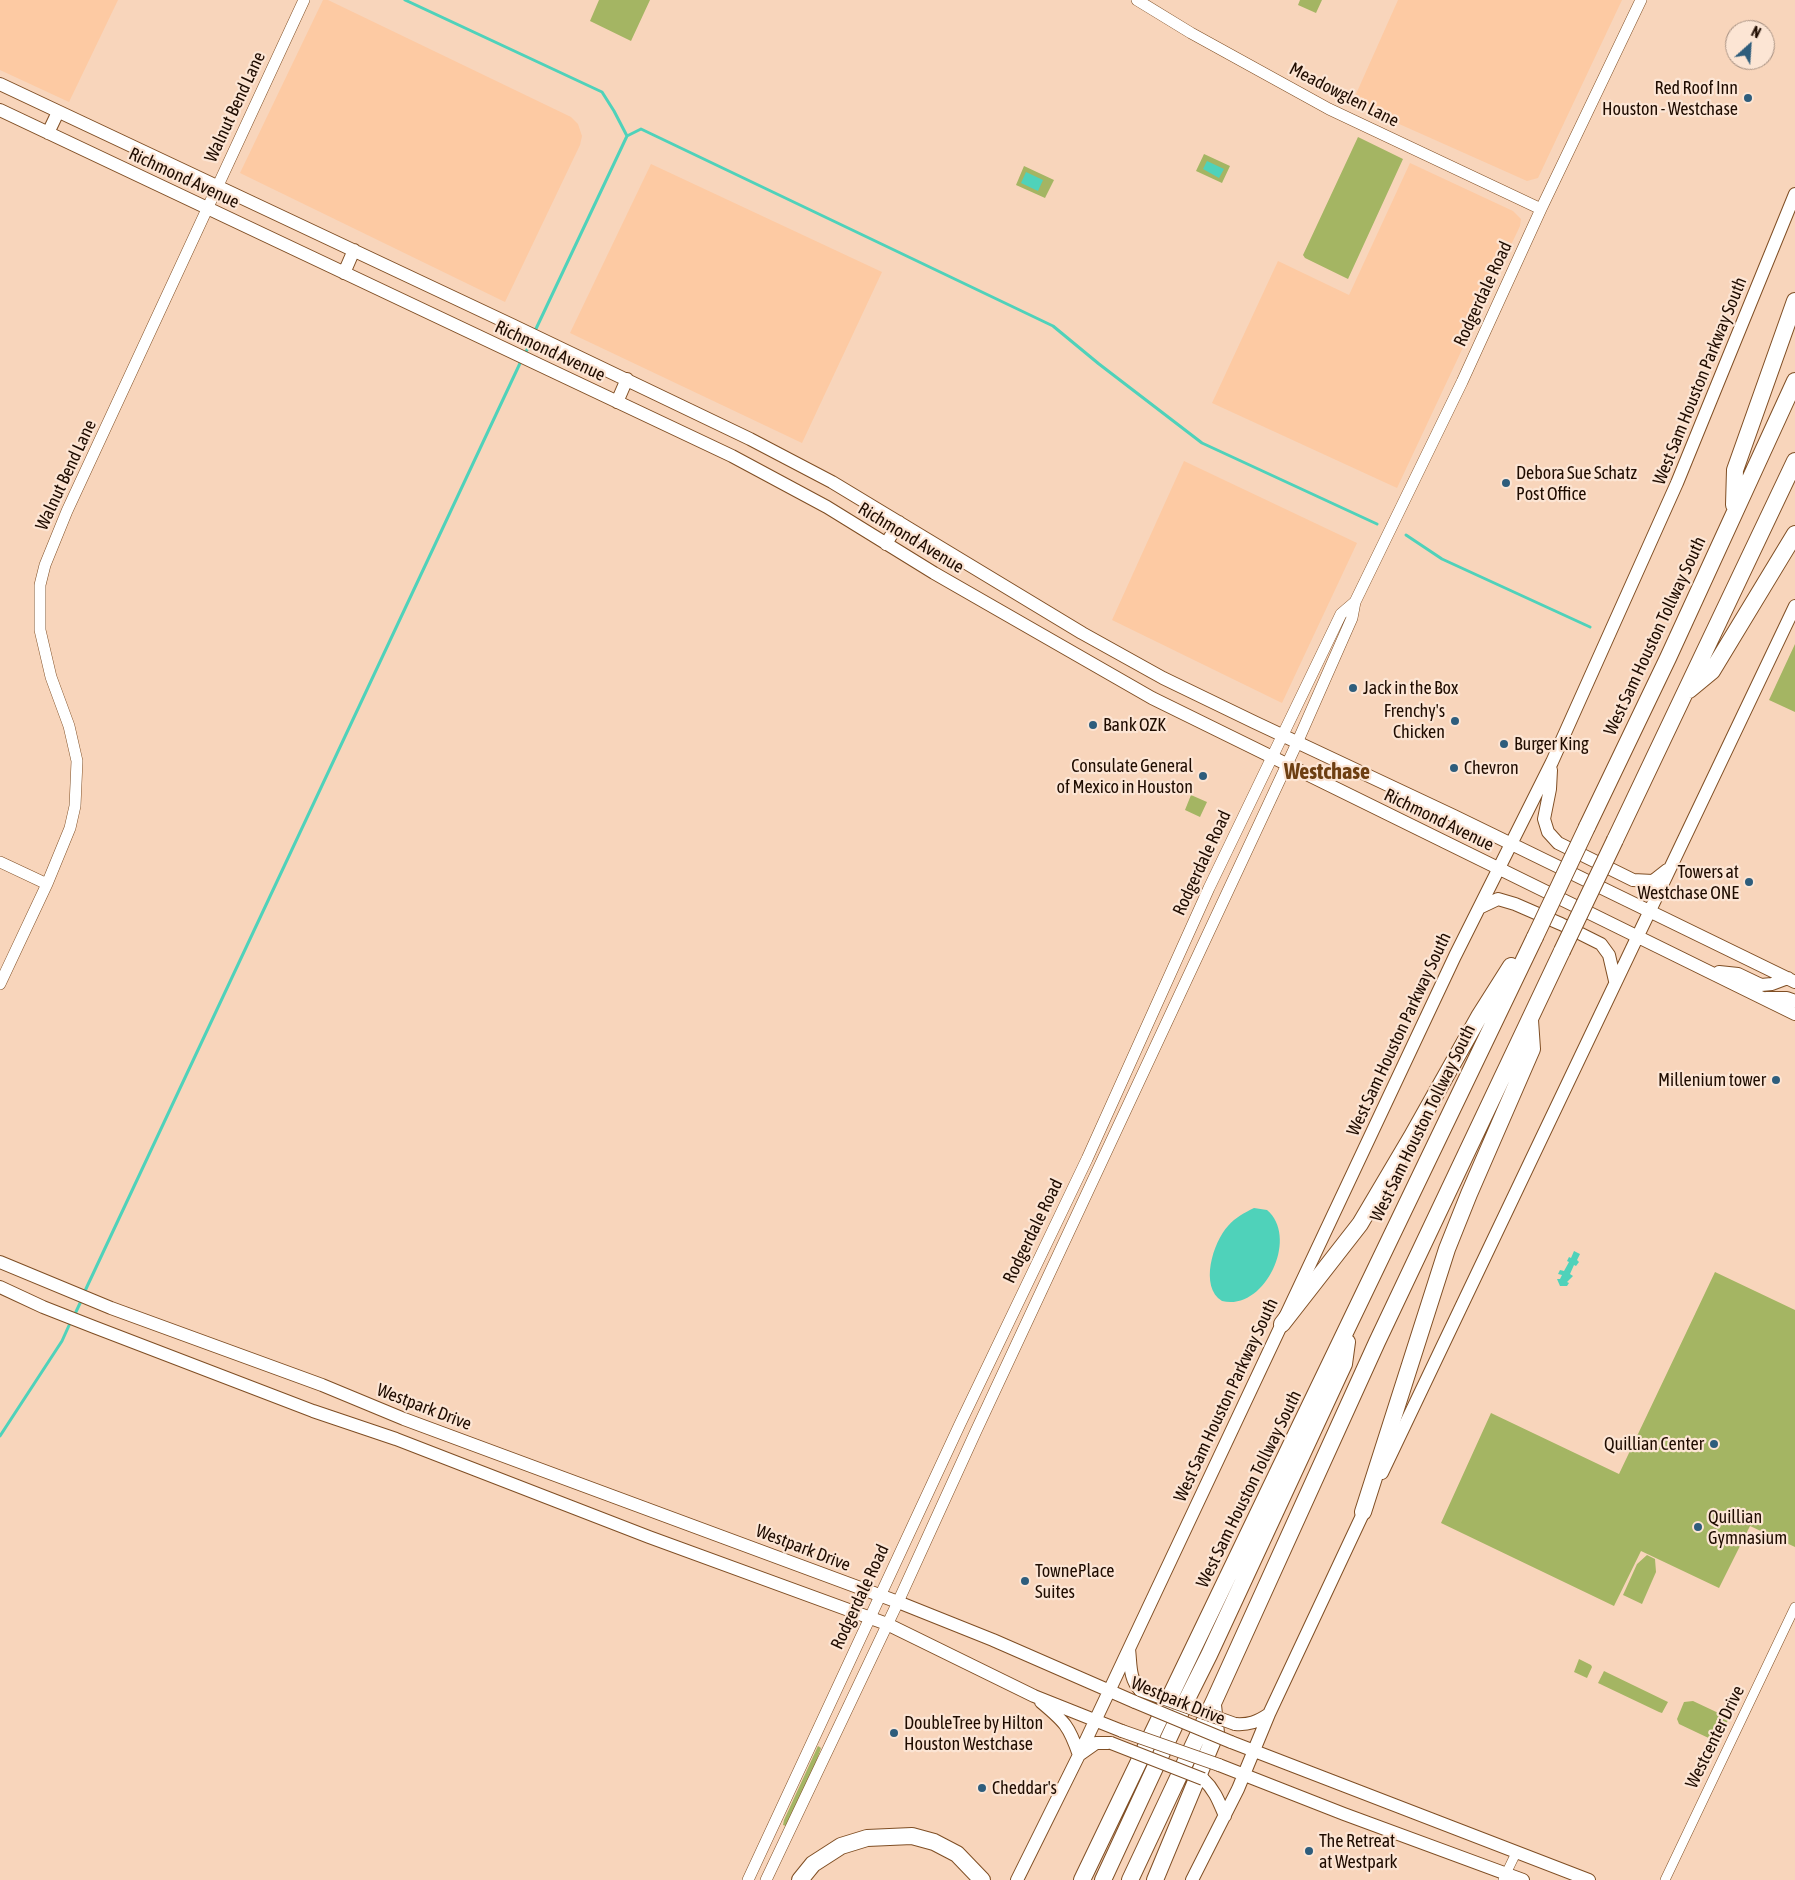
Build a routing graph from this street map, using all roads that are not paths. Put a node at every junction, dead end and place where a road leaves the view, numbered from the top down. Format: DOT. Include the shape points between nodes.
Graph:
graph roads {
  1 [pos="304,0"];
  2 [pos="1137,0"];
  3 [pos="1641,0"];
  4 [pos="0,84"];
  5 [pos="0,110"];
  6 [pos="58,112"];
  7 [pos="48,133"];
  8 [pos="217,186"];
  9 [pos="1795,194"];
  10 [pos="207,208"];
  11 [pos="1541,209"];
  12 [pos="354,250"];
  13 [pos="344,273"];
  14 [pos="1795,301"];
  15 [pos="627,379"];
  16 [pos="1795,381"];
  17 [pos="616,402"];
  18 [pos="750,439"];
  19 [pos="732,456"];
  20 [pos="1795,461"];
  21 [pos="1734,512"];
  22 [pos="899,522"];
  23 [pos="1795,534"];
  24 [pos="886,544"];
  25 [pos="1031,602"];
  26 [pos="1355,602"];
  27 [pos="1795,606"];
  28 [pos="1019,622"];
  29 [pos="1163,678"];
  30 [pos="1685,693"];
  31 [pos="1152,698"];
  32 [pos="1282,735"];
  33 [pos="1297,743"];
  34 [pos="1272,757"];
  35 [pos="1552,762"];
  36 [pos="1287,764"];
  37 [pos="1510,844"];
  38 [pos="0,862"];
  39 [pos="1670,867"];
  40 [pos="1498,869"];
  41 [pos="46,884"];
  42 [pos="1209,888"];
  43 [pos="1224,900"];
  44 [pos="1479,908"];
  45 [pos="1650,912"];
  46 [pos="1532,936"];
  47 [pos="1638,936"];
  48 [pos="1708,970"];
  49 [pos="1791,980"];
  50 [pos="1615,981"];
  51 [pos="0,984"];
  52 [pos="1764,998"];
  53 [pos="1795,1001"];
  54 [pos="1795,1014"];
  55 [pos="1530,1019"];
  56 [pos="1139,1044"];
  57 [pos="1154,1051"];
  58 [pos="1087,1159"];
  59 [pos="1100,1165"];
  60 [pos="0,1262"];
  61 [pos="0,1287"];
  62 [pos="1021,1298"];
  63 [pos="1035,1305"];
  64 [pos="1282,1324"];
  65 [pos="1349,1325"];
  66 [pos="960,1424"];
  67 [pos="976,1432"];
  68 [pos="1363,1512"];
  69 [pos="880,1595"];
  70 [pos="898,1602"];
  71 [pos="1795,1607"];
  72 [pos="869,1618"];
  73 [pos="887,1624"];
  74 [pos="1129,1649"];
  75 [pos="1108,1691"];
  76 [pos="1034,1696"];
  77 [pos="1213,1705"];
  78 [pos="1269,1714"];
  79 [pos="1095,1720"];
  80 [pos="1255,1751"];
  81 [pos="1079,1755"];
  82 [pos="1244,1776"];
  83 [pos="1225,1816"];
  84 [pos="1516,1853"];
  85 [pos="750,1875"];
  86 [pos="1505,1877"];
  87 [pos="766,1879"];
  88 [pos="800,1880"];
  89 [pos="982,1880"];
  90 [pos="1017,1880"];
  91 [pos="1082,1880"];
  92 [pos="1103,1880"];
  93 [pos="1130,1880"];
  94 [pos="1155,1880"];
  95 [pos="1192,1880"];
  96 [pos="1524,1880"];
  97 [pos="1589,1880"];
  98 [pos="1664,1880"];
  1 -- 8 [label="street, Walnut Bend Lane"];
  2 -- 11 [label="street, Meadowglen Lane" via="1191,34 1313,100"];
  3 -- 11 [label="street, Rodgerdale Road"];
  4 -- 6 [label="main road, Richmond Avenue"];
  5 -- 7 [label="main road, Richmond Avenue"];
  6 -- 7 [label="main road"];
  6 -- 8 [label="main road, Richmond Avenue"];
  7 -- 10 [label="main road, Richmond Avenue"];
  8 -- 10 [label="street, Walnut Bend Lane"];
  8 -- 12 [label="main road, Richmond Avenue"];
  9 -- 35 [label="main road, West Sam Houston Parkway South" via="1677,483"];
  10 -- 13 [label="main road, Richmond Avenue"];
  10 -- 41 [label="street, Walnut Bend Lane" via="67,511 40,585 40,630 77,761 75,806 70,828"];
  11 -- 26 [label="street, Rodgerdale Road"];
  12 -- 13 [label="main road"];
  12 -- 15 [label="main road, Richmond Avenue"];
  13 -- 17 [label="main road, Richmond Avenue"];
  14 -- 21 [label="highway" via="1735,470"];
  15 -- 17 [label="main road"];
  15 -- 18 [label="main road, Richmond Avenue"];
  16 -- 21 [label="highway, West Sam Houston Tollway South"];
  17 -- 19 [label="main road, Richmond Avenue"];
  18 -- 19 [label="main road"];
  18 -- 22 [label="main road, Richmond Avenue"];
  19 -- 24 [label="main road, Richmond Avenue" via="827,507"];
  20 -- 30 [label="highway"];
  21 -- 46 [label="highway, West Sam Houston Tollway South, bridge" via="1668,658"];
  22 -- 24 [label="main road"];
  22 -- 25 [label="main road, Richmond Avenue"];
  23 -- 30 [label="highway" via="1712,671"];
  24 -- 28 [label="main road, Richmond Avenue"];
  25 -- 28 [label="main road"];
  25 -- 29 [label="main road, Richmond Avenue"];
  26 -- 32 [label="street, Rodgerdale Road" via="1341,614"];
  26 -- 33 [label="street, Rodgerdale Road" via="1352,618"];
  27 -- 39 [label="main road"];
  28 -- 31 [label="main road, Richmond Avenue"];
  29 -- 31 [label="main road"];
  29 -- 32 [label="main road, Richmond Avenue"];
  30 -- 55 [label="highway, bridge"];
  31 -- 34 [label="main road, Richmond Avenue"];
  32 -- 33 [label="main road, Richmond Avenue"];
  32 -- 34 [label="street, Rodgerdale Road"];
  33 -- 36 [label="street, Rodgerdale Road"];
  33 -- 37 [label="main road, Richmond Avenue"];
  34 -- 36 [label="main road, Richmond Avenue"];
  34 -- 42 [label="street, Rodgerdale Road"];
  35 -- 37 [label="main road, West Sam Houston Parkway South"];
  35 -- 39 [label="main road" via="1544,819 1548,832 1558,842 1634,880 1653,881"];
  36 -- 40 [label="main road, Richmond Avenue"];
  36 -- 43 [label="street, Rodgerdale Road"];
  37 -- 40 [label="main road, West Sam Houston Parkway South"];
  37 -- 45 [label="main road, Richmond Avenue"];
  38 -- 41 [label="street"];
  39 -- 45 [label="main road"];
  40 -- 44 [label="main road, West Sam Houston Parkway South"];
  40 -- 47 [label="main road, Richmond Avenue"];
  41 -- 51 [label="street, Walnut Bend Lane"];
  42 -- 43 [label="street"];
  42 -- 56 [label="street, Rodgerdale Road"];
  43 -- 57 [label="street, Rodgerdale Road"];
  44 -- 50 [label="main road" via="1498,899 1515,904 1601,944 1609,955"];
  44 -- 64 [label="main road, West Sam Houston Parkway South"];
  45 -- 47 [label="main road"];
  45 -- 49 [label="main road, Richmond Avenue"];
  46 -- 64 [label="highway" via="1480,1016 1360,1224"];
  46 -- 65 [label="highway, West Sam Houston Tollway South"];
  47 -- 48 [label="main road, Richmond Avenue"];
  47 -- 50 [label="main road"];
  48 -- 49 [label="main road" via="1738,974 1761,985"];
  48 -- 52 [label="main road, Richmond Avenue"];
  50 -- 68 [label="main road"];
  52 -- 53 [label="main road"];
  52 -- 54 [label="main road, Richmond Avenue"];
  55 -- 68 [label="highway" via="1532,1049 1447,1249"];
  55 -- 77 [label="highway" via="1377,1342"];
  56 -- 57 [label="street"];
  56 -- 58 [label="street, Rodgerdale Road"];
  57 -- 59 [label="street, Rodgerdale Road"];
  58 -- 59 [label="street"];
  58 -- 62 [label="street, Rodgerdale Road"];
  59 -- 63 [label="street, Rodgerdale Road"];
  60 -- 69 [label="main road, Westpark Drive" via="404,1419"];
  61 -- 72 [label="main road" via="42,1307 313,1411 396,1439"];
  62 -- 63 [label="street"];
  62 -- 66 [label="street, Rodgerdale Road"];
  63 -- 67 [label="street, Rodgerdale Road"];
  64 -- 74 [label="main road, West Sam Houston Parkway South"];
  65 -- 91 [label="highway, West Sam Houston Tollway South"];
  65 -- 92 [label="highway" via="1344,1364"];
  66 -- 67 [label="street"];
  66 -- 69 [label="street, Rodgerdale Road"];
  67 -- 70 [label="street, Rodgerdale Road"];
  68 -- 78 [label="main road"];
  69 -- 70 [label="main road, Westpark Drive"];
  69 -- 72 [label="street, Rodgerdale Road"];
  70 -- 73 [label="street, Rodgerdale Road"];
  70 -- 75 [label="main road, Westpark Drive"];
  71 -- 98 [label="street, Westcenter Drive"];
  72 -- 73 [label="main road"];
  72 -- 85 [label="street, Rodgerdale Road"];
  73 -- 76 [label="main road"];
  73 -- 87 [label="street, Rodgerdale Road"];
  74 -- 75 [label="main road, West Sam Houston Parkway South"];
  74 -- 78 [label="main road, bridge" via="1131,1676 1140,1690 1235,1724 1258,1722"];
  75 -- 79 [label="main road, West Sam Houston Parkway South"];
  75 -- 80 [label="main road, Westpark Drive, bridge"];
  76 -- 79 [label="main road"];
  76 -- 81 [label="main road" via="1067,1725"];
  77 -- 93 [label="highway"];
  77 -- 94 [label="highway" via="1216,1733"];
  78 -- 80 [label="main road"];
  79 -- 81 [label="main road, West Sam Houston Parkway South"];
  79 -- 82 [label="main road, bridge"];
  80 -- 82 [label="main road"];
  80 -- 84 [label="main road, Westpark Drive"];
  81 -- 83 [label="main road, bridge" via="1096,1743 1111,1743 1203,1779 1218,1797"];
  81 -- 90 [label="main road, West Sam Houston Parkway South"];
  82 -- 83 [label="main road"];
  82 -- 86 [label="main road"];
  83 -- 95 [label="main road"];
  84 -- 86 [label="street"];
  84 -- 97 [label="main road, Westpark Drive"];
  85 -- 87 [label="street"];
  86 -- 96 [label="main road"];
  88 -- 89 [label="highway" via="813,1864 840,1846 867,1838 912,1836 934,1842 957,1854"];
}
